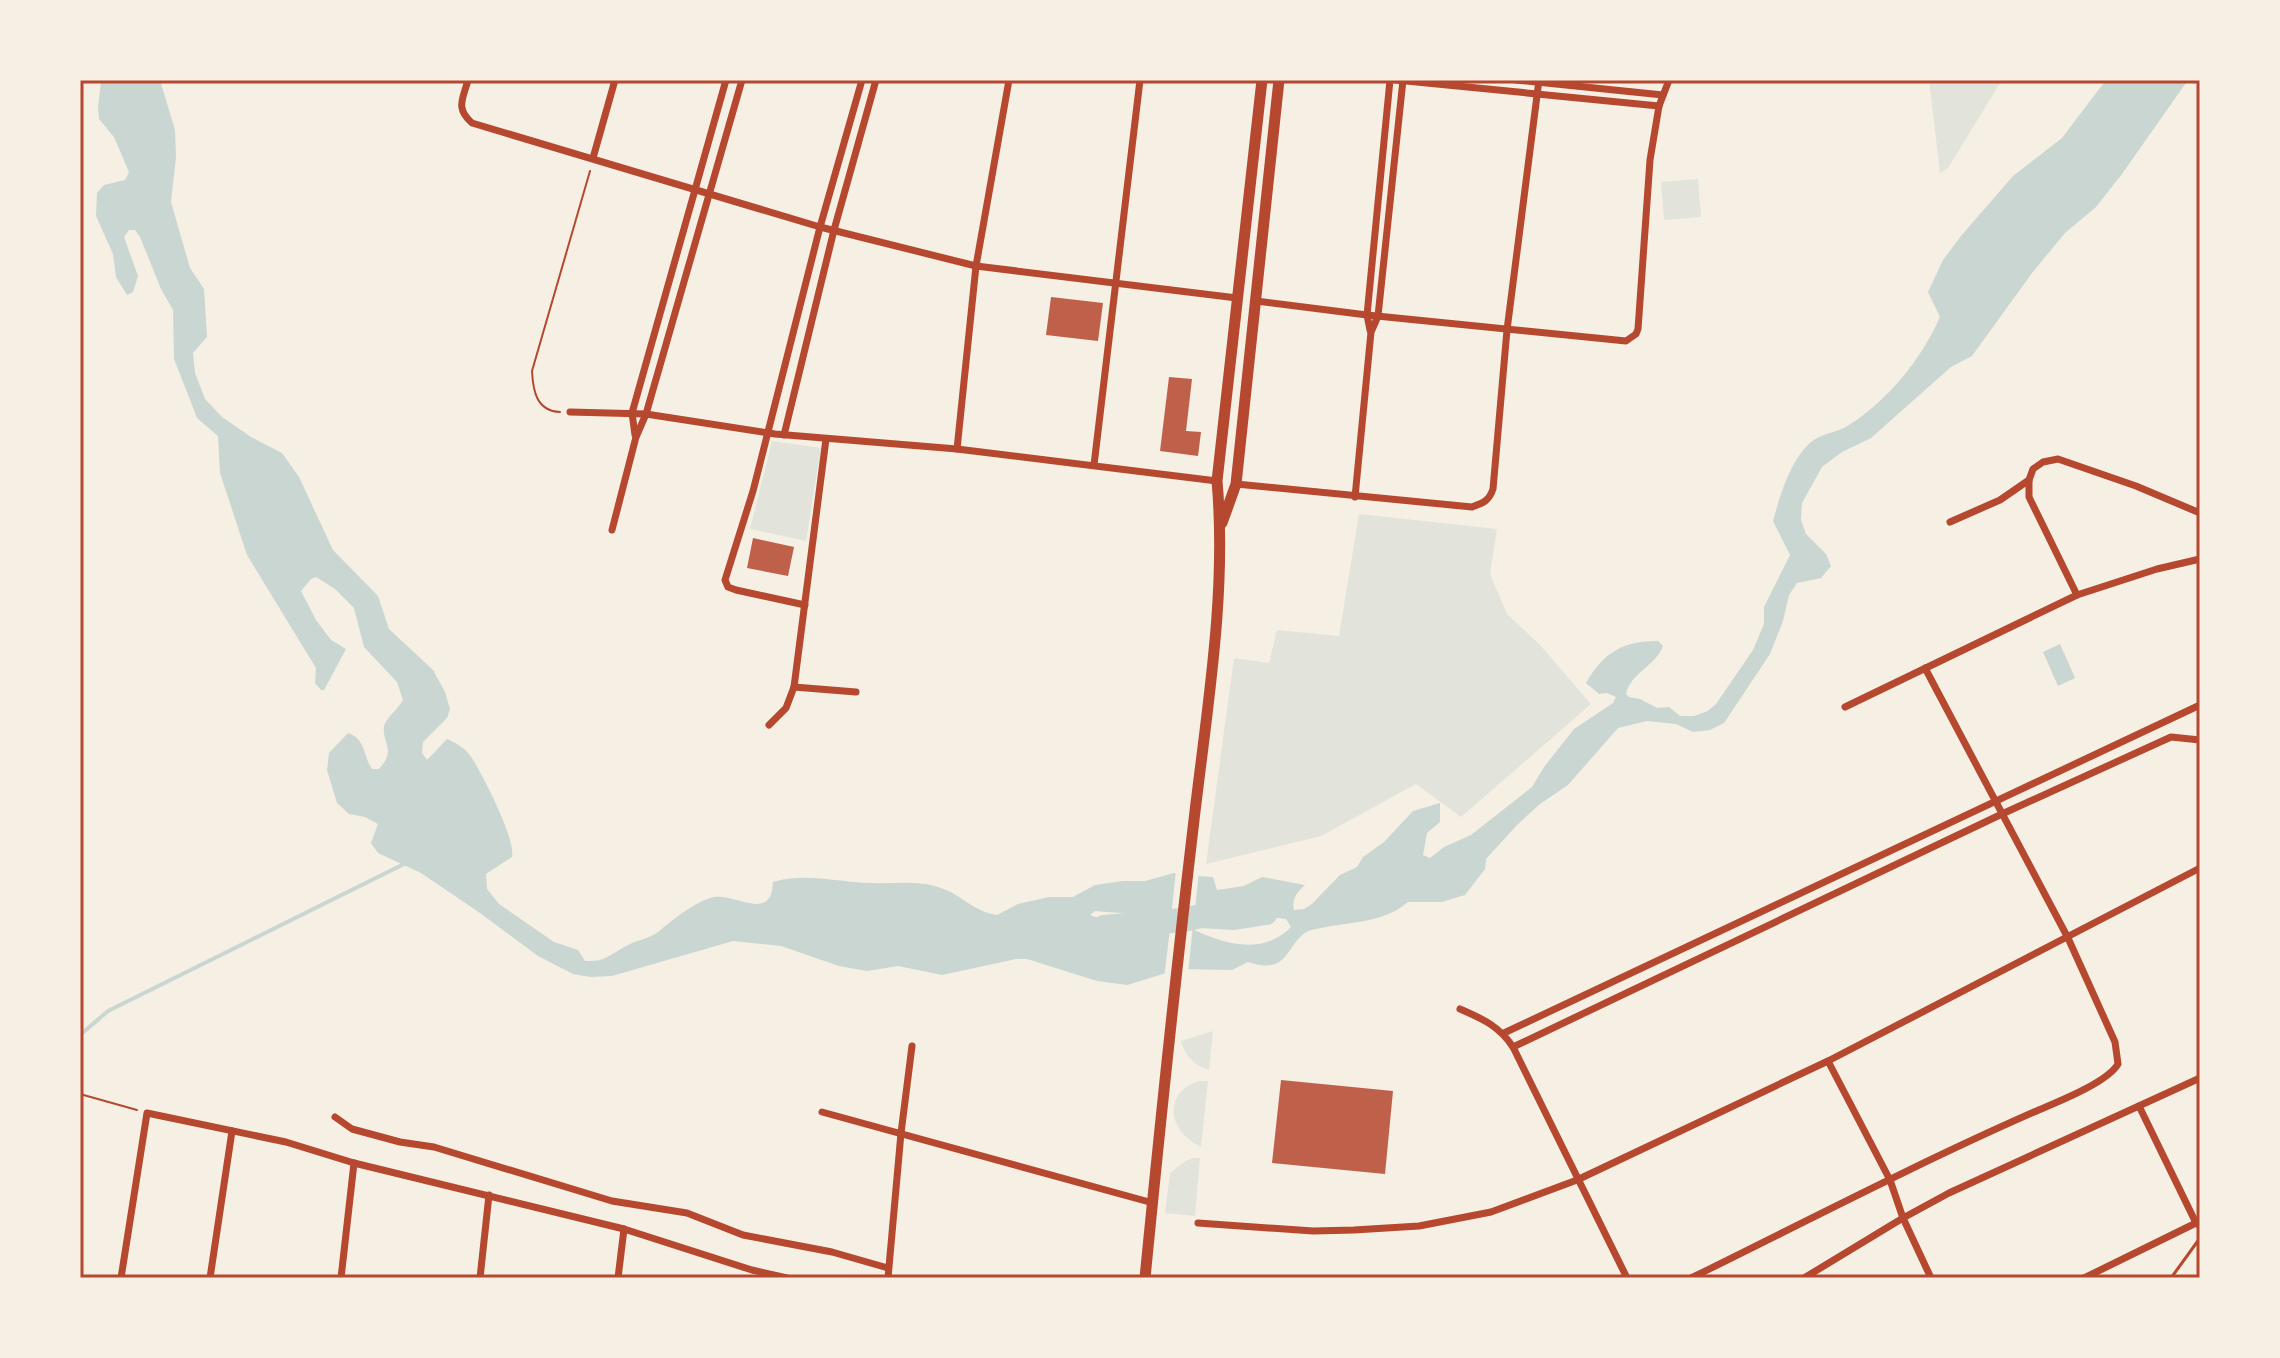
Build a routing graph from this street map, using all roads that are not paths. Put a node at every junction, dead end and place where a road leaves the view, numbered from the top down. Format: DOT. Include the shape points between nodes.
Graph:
graph roads {
  1 [pos="468,80"];
  2 [pos="615,80"];
  3 [pos="726,80"];
  4 [pos="742,80"];
  5 [pos="862,80"];
  6 [pos="876,80"];
  7 [pos="1009,80"];
  8 [pos="1140,80"];
  9 [pos="1262,80"];
  10 [pos="1279,80"];
  11 [pos="1393,80"];
  12 [pos="1403,80"];
  13 [pos="1516,80"];
  14 [pos="1669,80"];
  15 [pos="1539,81"];
  16 [pos="1536,95"];
  17 [pos="1663,95"];
  18 [pos="1659,106"];
  19 [pos="593,158"];
  20 [pos="696,189"];
  21 [pos="710,193"];
  22 [pos="820,227"];
  23 [pos="834,230"];
  24 [pos="976,266"];
  25 [pos="1117,284"];
  26 [pos="1237,298"];
  27 [pos="1256,301"];
  28 [pos="1367,315"];
  29 [pos="1378,316"];
  30 [pos="1507,330"];
  31 [pos="1371,332"];
  32 [pos="570,412"];
  33 [pos="632,413"];
  34 [pos="646,414"];
  35 [pos="766,433"];
  36 [pos="784,435"];
  37 [pos="636,437"];
  38 [pos="826,439"];
  39 [pos="957,449"];
  40 [pos="1094,465"];
  41 [pos="2029,480"];
  42 [pos="1217,481"];
  43 [pos="1236,484"];
  44 [pos="1355,497"];
  45 [pos="2200,513"];
  46 [pos="1950,522"];
  47 [pos="1221,528"];
  48 [pos="612,530"];
  49 [pos="2200,559"];
  50 [pos="2077,595"];
  51 [pos="805,605"];
  52 [pos="1925,668"];
  53 [pos="794,687"];
  54 [pos="856,692"];
  55 [pos="2200,705"];
  56 [pos="1845,707"];
  57 [pos="769,725"];
  58 [pos="2200,740"];
  59 [pos="1996,801"];
  60 [pos="2002,814"];
  61 [pos="2200,868"];
  62 [pos="2068,938"];
  63 [pos="1460,1009"];
  64 [pos="1504,1033"];
  65 [pos="912,1046"];
  66 [pos="1513,1047"];
  67 [pos="1828,1061"];
  68 [pos="2200,1078"];
  69 [pos="2139,1106"];
  70 [pos="822,1112"];
  71 [pos="335,1117"];
  72 [pos="232,1131"];
  73 [pos="901,1133"];
  74 [pos="354,1163"];
  75 [pos="1577,1180"];
  76 [pos="1890,1180"];
  77 [pos="489,1195"];
  78 [pos="1153,1203"];
  79 [pos="1903,1218"];
  80 [pos="1198,1223"];
  81 [pos="2198,1225"];
  82 [pos="624,1229"];
  83 [pos="2200,1238"];
  84 [pos="888,1268"];
  85 [pos="752,1274"];
  86 [pos="121,1278"];
  87 [pos="210,1278"];
  88 [pos="341,1278"];
  89 [pos="480,1278"];
  90 [pos="618,1278"];
  91 [pos="787,1278"];
  92 [pos="886,1278"];
  93 [pos="1145,1278"];
  94 [pos="1627,1278"];
  95 [pos="1691,1278"];
  96 [pos="1804,1278"];
  97 [pos="1931,1278"];
  98 [pos="2084,1278"];
  99 [pos="2171,1278"];
  1 -- 19 [label="street" via="461,107 472,123"];
  2 -- 19 [label="street"];
  3 -- 20 [label="street"];
  4 -- 21 [label="street"];
  5 -- 22 [label="street"];
  6 -- 23 [label="street"];
  7 -- 24 [label="street"];
  8 -- 25 [label="street"];
  9 -- 26 [label="main road"];
  10 -- 27 [label="main road"];
  11 -- 12 [label="street"];
  11 -- 28 [label="street"];
  12 -- 16 [label="street"];
  12 -- 29 [label="street"];
  13 -- 15 [label="street"];
  14 -- 17 [label="street"];
  15 -- 16 [label="street"];
  15 -- 17 [label="street"];
  16 -- 18 [label="street"];
  16 -- 30 [label="street"];
  17 -- 18 [label="street"];
  18 -- 30 [label="street" via="1636,334 1626,341"];
  19 -- 20 [label="street"];
  20 -- 21 [label="street"];
  20 -- 33 [label="street"];
  21 -- 22 [label="street"];
  21 -- 34 [label="street"];
  22 -- 23 [label="street"];
  22 -- 35 [label="street"];
  23 -- 24 [label="street"];
  23 -- 36 [label="street"];
  24 -- 25 [label="street"];
  24 -- 39 [label="street"];
  25 -- 26 [label="street"];
  25 -- 40 [label="street"];
  26 -- 42 [label="main road"];
  27 -- 28 [label="street"];
  27 -- 43 [label="main road"];
  28 -- 29 [label="street"];
  28 -- 31 [label="street"];
  29 -- 30 [label="street"];
  29 -- 31 [label="street"];
  30 -- 44 [label="street" via="1493,489 1485,503 1472,507"];
  31 -- 44 [label="street"];
  32 -- 33 [label="street"];
  33 -- 34 [label="street"];
  33 -- 37 [label="street"];
  34 -- 35 [label="street"];
  34 -- 37 [label="street"];
  35 -- 36 [label="street"];
  35 -- 51 [label="street" via="725,580 736,590"];
  36 -- 38 [label="street"];
  37 -- 48 [label="street"];
  38 -- 39 [label="street"];
  38 -- 51 [label="street"];
  39 -- 40 [label="street"];
  40 -- 42 [label="street"];
  41 -- 45 [label="street" via="2033,469 2058,459"];
  41 -- 46 [label="street" via="2000,500"];
  41 -- 50 [label="street" via="2029,497"];
  42 -- 47 [label="main road"];
  43 -- 44 [label="street"];
  43 -- 47 [label="main road"];
  47 -- 78 [label="main road" via="1213,655"];
  49 -- 50 [label="street"];
  50 -- 52 [label="street"];
  51 -- 53 [label="street"];
  52 -- 56 [label="street"];
  52 -- 59 [label="street"];
  53 -- 54 [label="street"];
  53 -- 57 [label="street" via="786,708"];
  55 -- 59 [label="street"];
  58 -- 60 [label="street" via="2171,737"];
  59 -- 60 [label="street"];
  59 -- 64 [label="street"];
  60 -- 62 [label="street"];
  60 -- 66 [label="street"];
  61 -- 62 [label="street"];
  62 -- 67 [label="street"];
  62 -- 76 [label="street" via="2115,1042 2118,1064 2108,1076"];
  63 -- 64 [label="street"];
  64 -- 66 [label="street"];
  65 -- 73 [label="street"];
  66 -- 75 [label="street"];
  67 -- 75 [label="street"];
  67 -- 76 [label="street"];
  68 -- 69 [label="street"];
  69 -- 79 [label="street"];
  69 -- 81 [label="street"];
  70 -- 73 [label="street"];
  71 -- 84 [label="street" via="352,1129 434,1147 612,1201 687,1213 743,1235"];
  72 -- 74 [label="street"];
  72 -- 86 [label="street" via="147,1113"];
  72 -- 87 [label="street"];
  73 -- 78 [label="street"];
  73 -- 84 [label="street"];
  74 -- 77 [label="street"];
  74 -- 88 [label="street"];
  75 -- 80 [label="street" via="1491,1212 1419,1226 1313,1231"];
  75 -- 94 [label="street"];
  76 -- 79 [label="street"];
  76 -- 95 [label="street"];
  77 -- 82 [label="street"];
  77 -- 89 [label="street"];
  78 -- 93 [label="main road"];
  79 -- 96 [label="street"];
  79 -- 97 [label="street"];
  81 -- 98 [label="street"];
  82 -- 85 [label="street"];
  82 -- 90 [label="street"];
  83 -- 99 [label="lane"];
  84 -- 92 [label="street"];
  85 -- 91 [label="street"];
}
